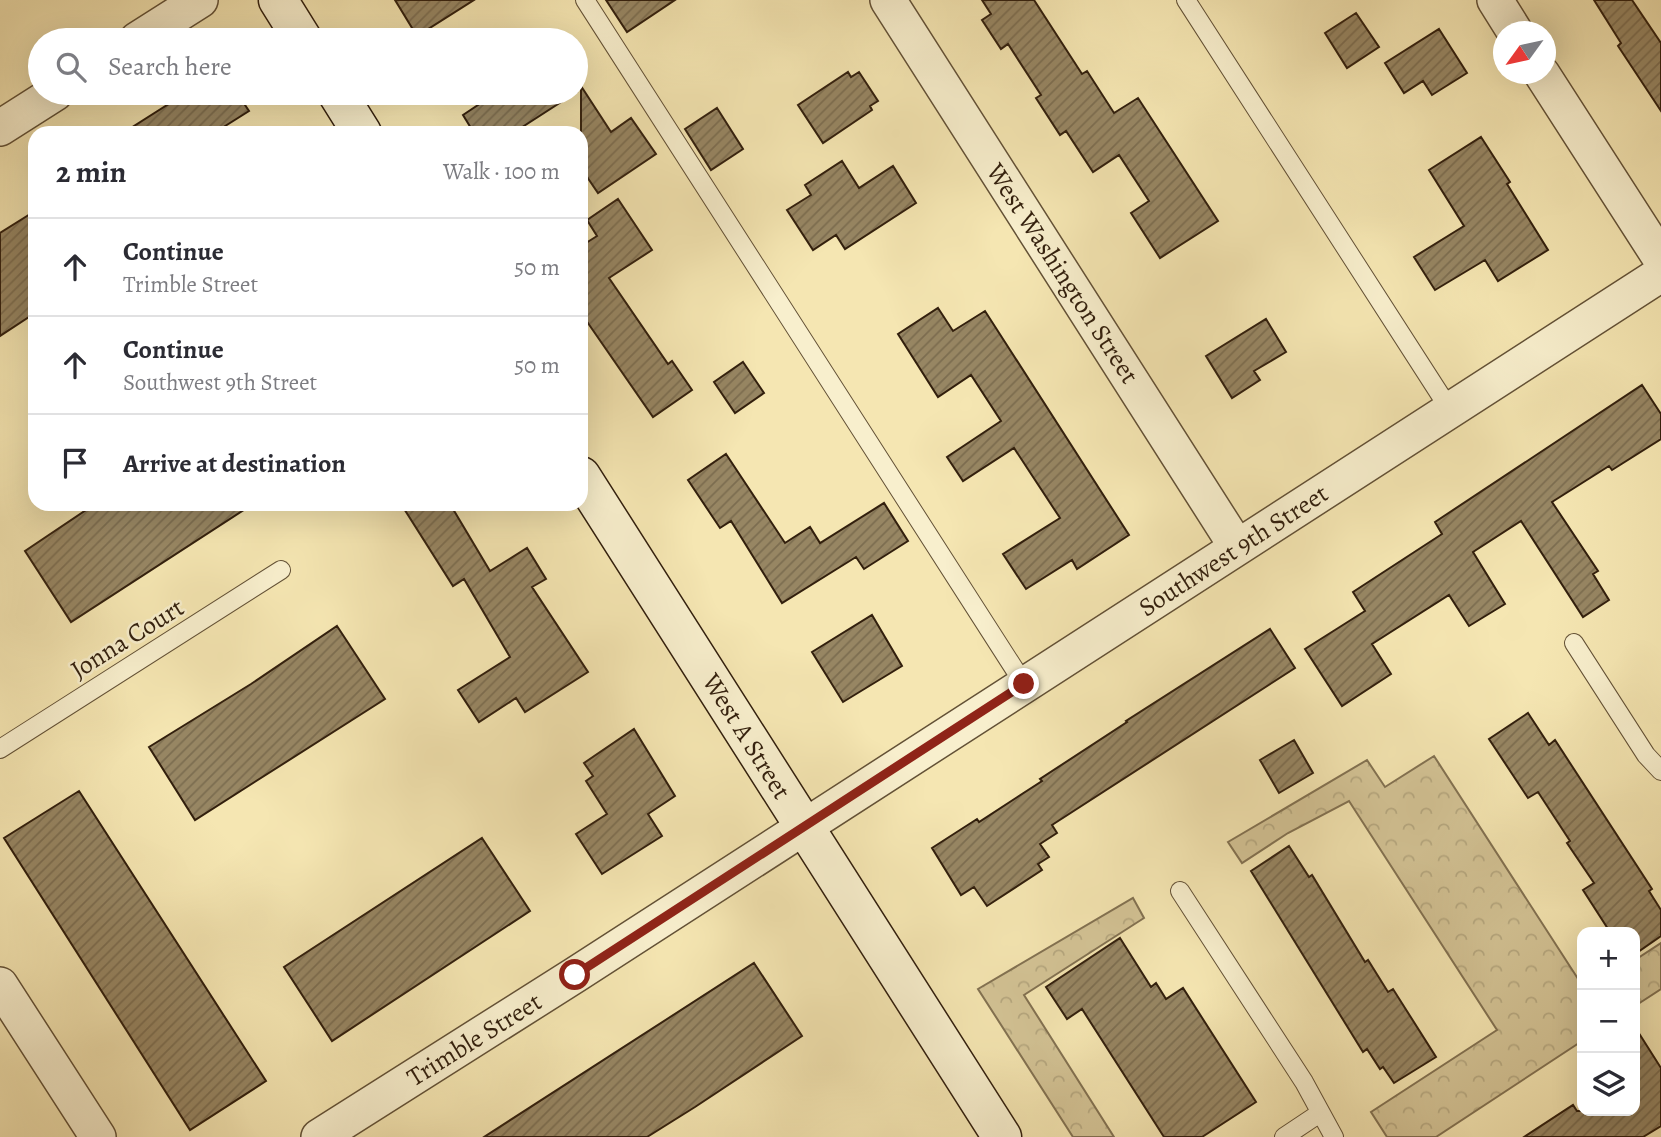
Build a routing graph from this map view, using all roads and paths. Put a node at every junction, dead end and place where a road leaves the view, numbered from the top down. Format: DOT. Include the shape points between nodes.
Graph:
graph roads {
  1 [pos="200,0"];
  2 [pos="278,0"];
  3 [pos="585,0"];
  4 [pos="888,0"];
  5 [pos="1186,0"];
  6 [pos="1495,0"];
  7 [pos="1509,21"];
  8 [pos="156,28"];
  9 [pos="296,28"];
  10 [pos="1548,84"];
  11 [pos="36,105"];
  12 [pos="344,105"];
  13 [pos="358,126"];
  14 [pos="0,128"];
  15 [pos="1661,259"];
  16 [pos="1661,274"];
  17 [pos="1450,410"];
  18 [pos="588,487"];
  19 [pos="1237,547"];
  20 [pos="281,570"];
  21 [pos="1574,643"];
  22 [pos="1024,684"];
  23 [pos="0,749"];
  24 [pos="1661,771"];
  25 [pos="804,826"];
  26 [pos="1180,891"];
  27 [pos="0,985"];
  28 [pos="1320,1113"];
  29 [pos="98,1137"];
  30 [pos="319,1137"];
  31 [pos="1002,1137"];
  32 [pos="1284,1137"];
  33 [pos="1334,1137"];
  1 -- 8 [label="street"];
  2 -- 9 [label="main road"];
  3 -- 22 [label="lane"];
  4 -- 19 [label="street, West Washington Street"];
  5 -- 17 [label="lane"];
  6 -- 7 [label="street"];
  10 -- 15 [label="street"];
  11 -- 14 [label="street"];
  12 -- 13 [label="main road"];
  16 -- 17 [label="street, Southwest 9th Street"];
  17 -- 19 [label="street, Southwest 9th Street"];
  18 -- 25 [label="main road, West A Street"];
  19 -- 22 [label="street, Southwest 9th Street"];
  20 -- 23 [label="lane, Jonna Court"];
  21 -- 24 [label="lane"];
  22 -- 25 [label="street, Southwest 9th Street"];
  25 -- 30 [label="street, Trimble Street"];
  25 -- 31 [label="main road, West A Street"];
  26 -- 28 [label="lane"];
  27 -- 29 [label="street"];
  28 -- 32 [label="lane"];
  28 -- 33 [label="lane"];
}
